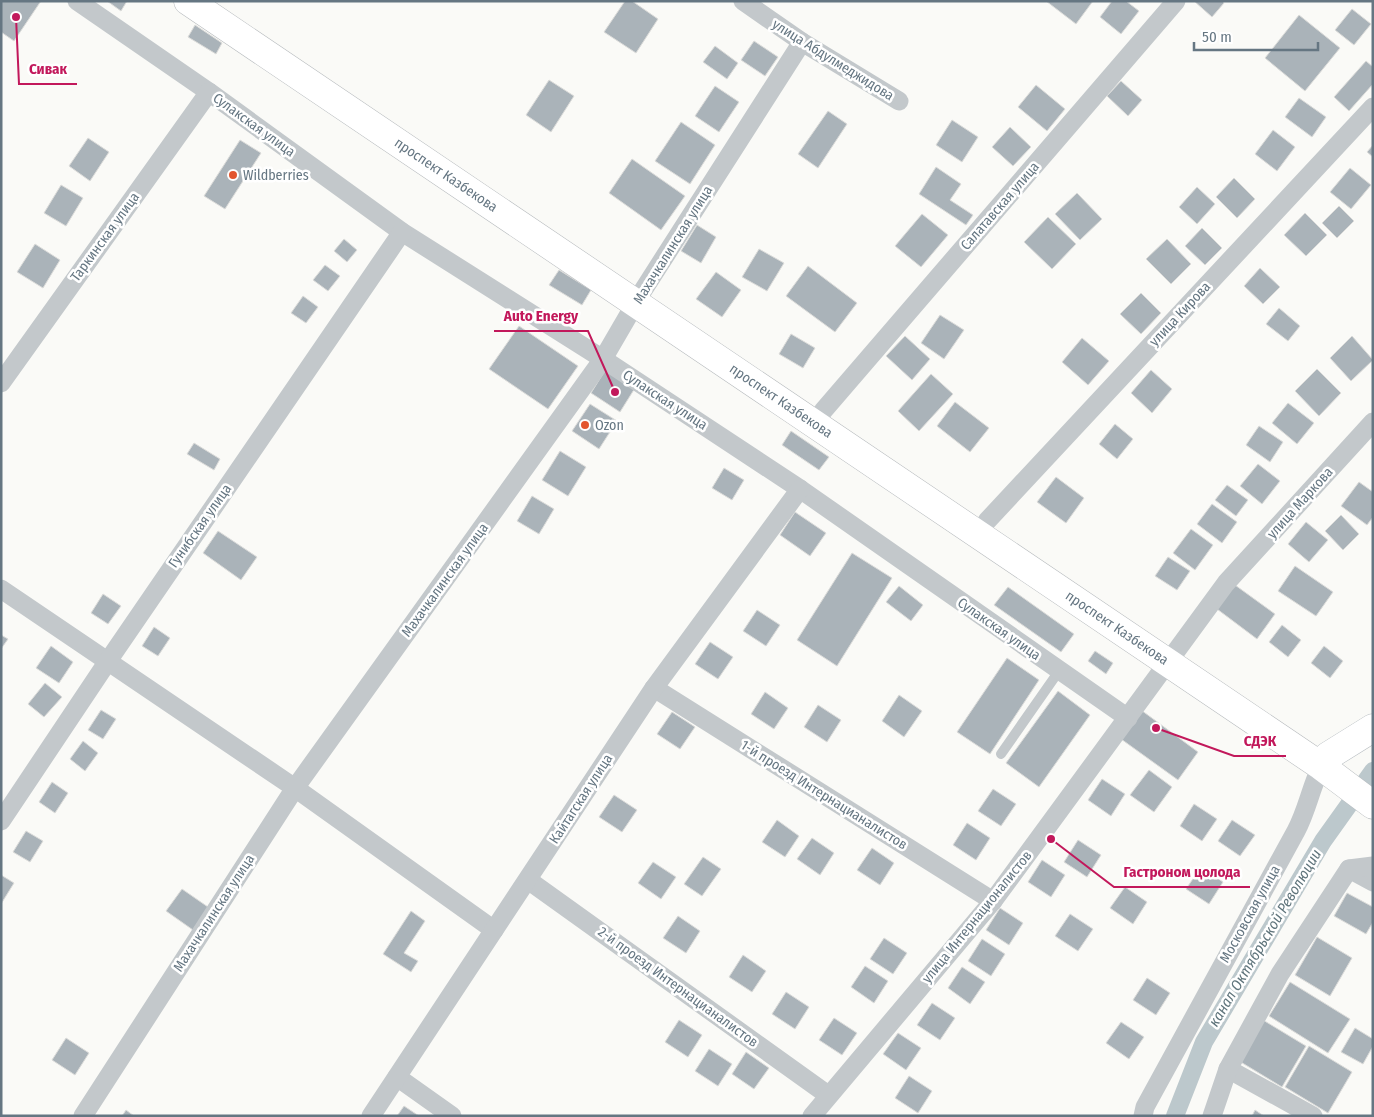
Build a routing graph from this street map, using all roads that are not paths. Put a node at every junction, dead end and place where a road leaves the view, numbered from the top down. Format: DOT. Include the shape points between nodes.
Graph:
graph roads {
  1 [pos="77,1"];
  2 [pos="188,1"];
  3 [pos="210,1"];
  4 [pos="743,1"];
  5 [pos="1168,4"];
  6 [pos="802,42"];
  7 [pos="209,92"];
  8 [pos="898,101"];
  9 [pos="1373,108"];
  10 [pos="402,232"];
  11 [pos="639,298"];
  12 [pos="603,360"];
  13 [pos="1,383"];
  14 [pos="823,411"];
  15 [pos="1373,422"];
  16 [pos="800,489"];
  17 [pos="986,521"];
  18 [pos="1226,583"];
  19 [pos="1,588"];
  20 [pos="1172,658"];
  21 [pos="108,661"];
  22 [pos="1059,671"];
  23 [pos="654,688"];
  24 [pos="1128,718"];
  25 [pos="1373,728"];
  26 [pos="1001,754"];
  27 [pos="1324,761"];
  28 [pos="1347,777"];
  29 [pos="295,788"];
  30 [pos="1373,788"];
  31 [pos="1373,805"];
  32 [pos="1,821"];
  33 [pos="1373,866"];
  34 [pos="1349,869"];
  35 [pos="528,880"];
  36 [pos="1373,882"];
  37 [pos="993,901"];
  38 [pos="494,930"];
  39 [pos="1228,1069"];
  40 [pos="397,1077"];
  41 [pos="828,1095"];
  42 [pos="1141,1113"];
  43 [pos="83,1116"];
  44 [pos="372,1116"];
  45 [pos="452,1116"];
  46 [pos="812,1116"];
  47 [pos="1212,1116"];
  48 [pos="1313,1116"];
  1 -- 7 [label="street, Сулакская улица"];
  2 -- 11 [label="main road, проспект Казбекова"];
  3 -- 11 [label="main road, проспект Казбекова"];
  4 -- 6 [label="street, улица Абдулмеджидова"];
  5 -- 14 [label="street, Салатавская улица"];
  6 -- 8 [label="street, улица Абдулмеджидова"];
  6 -- 11 [label="street, Махачкалинская улица"];
  7 -- 10 [label="street, Сулакская улица"];
  7 -- 13 [label="street, Таркинская улица"];
  9 -- 17 [label="street, улица Кирова"];
  10 -- 12 [label="street, Сулакская улица"];
  10 -- 21 [label="street, Гунибская улица"];
  11 -- 12 [label="street, Махачкалинская улица"];
  11 -- 14 [label="main road, проспект Казбекова"];
  11 -- 20 [label="main road, проспект Казбекова"];
  12 -- 16 [label="street, Сулакская улица"];
  12 -- 29 [label="street, Махачкалинская улица"];
  14 -- 17 [label="main road, проспект Казбекова"];
  15 -- 18 [label="street, улица Маркова"];
  16 -- 22 [label="street, Сулакская улица"];
  16 -- 23 [label="street, Кайтагская улица"];
  17 -- 20 [label="main road, проспект Казбекова"];
  18 -- 20 [label="street, улица Интернационалистов"];
  19 -- 21 [label="street"];
  20 -- 24 [label="street, улица Интернационалистов"];
  20 -- 27 [label="main road, проспект Казбекова"];
  21 -- 29 [label="street"];
  21 -- 32 [label="street, Гунибская улица"];
  22 -- 24 [label="street, Сулакская улица"];
  22 -- 26 [label="lane"];
  23 -- 35 [label="street, Кайтагская улица"];
  23 -- 37 [label="street, 1-й проезд Интернацианалистов"];
  24 -- 37 [label="street, улица Интернационалистов"];
  25 -- 27 [label="main road"];
  27 -- 28 [label="main road, проспект Казбекова"];
  27 -- 42 [label="street, Московская улица" via="1299,825"];
  28 -- 30 [label="main road, проспект Казбекова"];
  28 -- 31 [label="main road, проспект Казбекова"];
  29 -- 38 [label="street"];
  29 -- 43 [label="street, Махачкалинская улица"];
  33 -- 34 [label="street"];
  34 -- 36 [label="street"];
  34 -- 39 [label="street" via="1280,974"];
  35 -- 38 [label="street, Кайтагская улица"];
  35 -- 41 [label="street, 2-й проезд Интернацианалистов"];
  37 -- 41 [label="street, улица Интернационалистов"];
  38 -- 40 [label="street, Кайтагская улица"];
  39 -- 47 [label="street"];
  39 -- 48 [label="street"];
  40 -- 44 [label="street, Кайтагская улица"];
  40 -- 45 [label="street"];
  41 -- 46 [label="street, улица Интернационалистов"];
}
